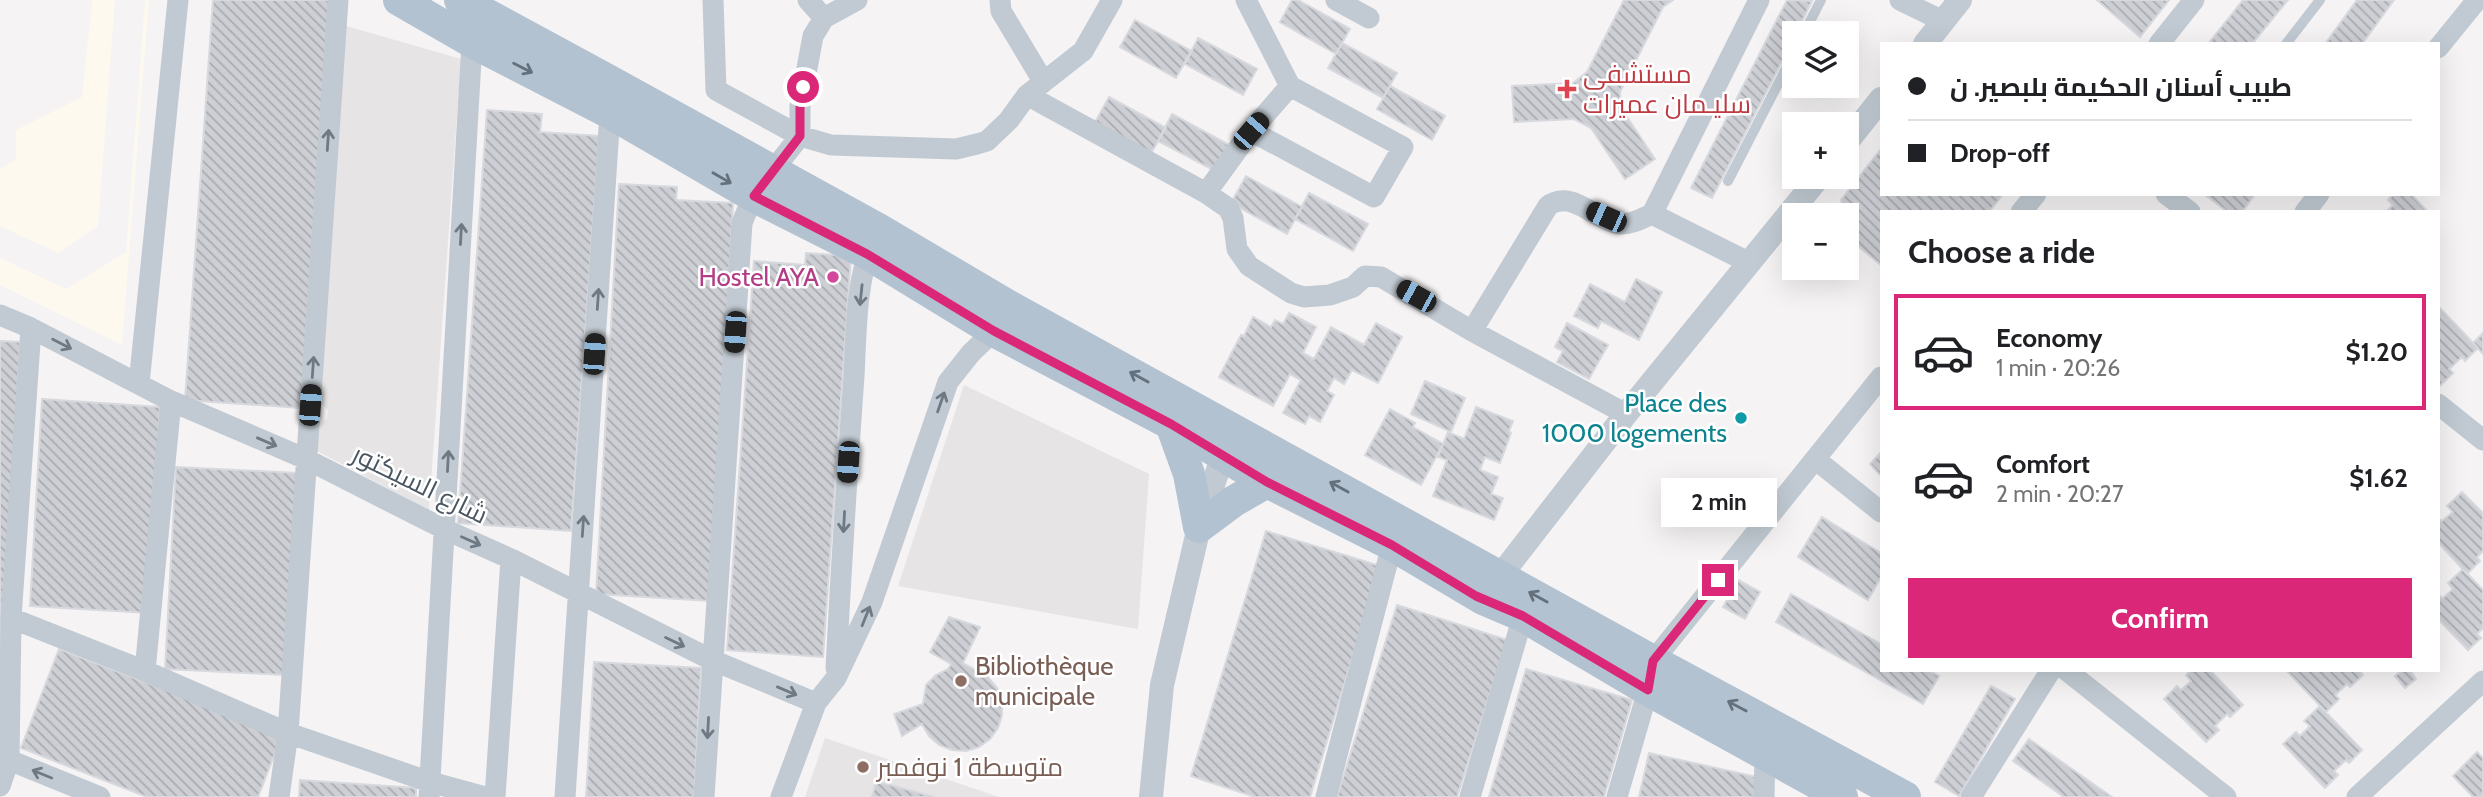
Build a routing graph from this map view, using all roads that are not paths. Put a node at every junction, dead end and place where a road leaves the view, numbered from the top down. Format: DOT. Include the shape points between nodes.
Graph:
graph roads {
  1 [pos="178,0"];
  2 [pos="338,0"];
  3 [pos="399,0"];
  4 [pos="460,0"];
  5 [pos="713,0"];
  6 [pos="808,0"];
  7 [pos="857,0"];
  8 [pos="1000,0"];
  9 [pos="1112,0"];
  10 [pos="1246,0"];
  11 [pos="1336,0"];
  12 [pos="1759,0"];
  13 [pos="1821,0"];
  14 [pos="1900,0"];
  15 [pos="1960,0"];
  16 [pos="2194,0"];
  17 [pos="2320,0"];
  18 [pos="2477,0"];
  19 [pos="824,18"];
  20 [pos="1369,18"];
  21 [pos="1810,21"];
  22 [pos="1943,21"];
  23 [pos="472,42"];
  24 [pos="1927,42"];
  25 [pos="2161,42"];
  26 [pos="2288,42"];
  27 [pos="2440,46"];
  28 [pos="1782,76"];
  29 [pos="1290,86"];
  30 [pos="1035,88"];
  31 [pos="1880,100"];
  32 [pos="610,113"];
  33 [pos="1859,126"];
  34 [pos="1251,131"];
  35 [pos="800,136"];
  36 [pos="772,171"];
  37 [pos="1728,181"];
  38 [pos="1809,189"];
  39 [pos="1206,193"];
  40 [pos="754,196"];
  41 [pos="2034,196"];
  42 [pos="2169,196"];
  43 [pos="2317,196"];
  44 [pos="2023,210"];
  45 [pos="2187,210"];
  46 [pos="2307,210"];
  47 [pos="1652,214"];
  48 [pos="874,242"];
  49 [pos="1750,263"];
  50 [pos="0,315"];
  51 [pos="1000,318"];
  52 [pos="31,328"];
  53 [pos="1472,331"];
  54 [pos="1880,378"];
  55 [pos="139,384"];
  56 [pos="171,401"];
  57 [pos="2440,406"];
  58 [pos="1626,414"];
  59 [pos="1171,424"];
  60 [pos="2483,440"];
  61 [pos="1228,442"];
  62 [pos="306,459"];
  63 [pos="1815,459"];
  64 [pos="1267,482"];
  65 [pos="1880,511"];
  66 [pos="1199,527"];
  67 [pos="444,529"];
  68 [pos="1392,545"];
  69 [pos="511,559"];
  70 [pos="1491,587"];
  71 [pos="578,594"];
  72 [pos="1523,616"];
  73 [pos="11,618"];
  74 [pos="712,660"];
  75 [pos="145,671"];
  76 [pos="2050,672"];
  77 [pos="2069,672"];
  78 [pos="1651,676"];
  79 [pos="835,678"];
  80 [pos="2482,683"];
  81 [pos="816,703"];
  82 [pos="288,733"];
  83 [pos="1773,743"];
  84 [pos="9,760"];
  85 [pos="0,786"];
  86 [pos="1829,786"];
  87 [pos="430,789"];
  88 [pos="100,797"];
  89 [pos="279,797"];
  90 [pos="485,797"];
  91 [pos="495,797"];
  92 [pos="565,797"];
  93 [pos="704,797"];
  94 [pos="781,797"];
  95 [pos="1151,797"];
  96 [pos="1326,797"];
  97 [pos="1470,797"];
  98 [pos="1617,797"];
  99 [pos="1764,797"];
  100 [pos="1905,797"];
  101 [pos="1972,797"];
  102 [pos="2226,797"];
  103 [pos="2357,797"];
  1 -- 55 [label="street"];
  62 -- 2 [label="street, one-way"];
  3 -- 23 [label="main road"];
  4 -- 36 [label="main road"];
  5 -- 35 [label="street" via="716,90"];
  6 -- 19 [label="street"];
  7 -- 19 [label="street"];
  8 -- 30 [label="street"];
  9 -- 30 [label="street" via="1083,51"];
  10 -- 29 [label="street"];
  11 -- 20 [label="street"];
  12 -- 47 [label="street"];
  13 -- 21 [label="lane"];
  14 -- 22 [label="street"];
  15 -- 22 [label="street"];
  16 -- 25 [label="street"];
  17 -- 26 [label="lane"];
  18 -- 27 [label="street"];
  19 -- 35 [label="street" via="810,48"];
  22 -- 24 [label="street"];
  23 -- 32 [label="main road, one-way"];
  67 -- 23 [label="street, one-way"];
  28 -- 37 [label="lane"];
  29 -- 34 [label="street"];
  29 -- 34 [label="street" via="1403,147 1374,197"];
  30 -- 35 [label="street" via="987,141 956,149 844,147"];
  30 -- 39 [label="street"];
  31 -- 33 [label="street"];
  32 -- 40 [label="main road, one-way"];
  71 -- 32 [label="street, one-way"];
  34 -- 39 [label="street"];
  35 -- 36 [label="street"];
  36 -- 40 [label="street"];
  36 -- 48 [label="main road"];
  38 -- 49 [label="street"];
  39 -- 53 [label="street" via="1228,208 1237,248 1249,266 1291,292 1304,297 1330,295 1353,287 1365,276 1381,277"];
  40 -- 48 [label="main road"];
  40 -- 74 [label="street" via="742,223"];
  41 -- 44 [label="street"];
  42 -- 45 [label="street"];
  43 -- 46 [label="street"];
  47 -- 49 [label="street"];
  47 -- 53 [label="street" via="1620,224 1566,200 1555,200"];
  48 -- 51 [label="main road"];
  48 -- 79 [label="street, one-way" via="862,280 855,350"];
  49 -- 58 [label="street"];
  50 -- 52 [label="street, شارع السيكتور"];
  51 -- 59 [label="main road"];
  61 -- 51 [label="main road, one-way"];
  79 -- 51 [label="street, one-way" via="872,601 948,382"];
  52 -- 55 [label="street, شارع السيكتور, one-way"];
  52 -- 73 [label="street"];
  53 -- 58 [label="street"];
  54 -- 63 [label="street"];
  55 -- 56 [label="street, شارع السيكتور"];
  56 -- 62 [label="street, شارع السيكتور, one-way"];
  56 -- 75 [label="street"];
  57 -- 60 [label="street"];
  58 -- 70 [label="street"];
  59 -- 61 [label="main road"];
  59 -- 66 [label="main road" via="1191,481"];
  61 -- 64 [label="main road"];
  61 -- 66 [label="street"];
  70 -- 61 [label="main road, one-way"];
  62 -- 67 [label="street, شارع السيكتور"];
  62 -- 82 [label="street"];
  63 -- 65 [label="street"];
  63 -- 78 [label="street"];
  64 -- 66 [label="main road"];
  64 -- 68 [label="main road"];
  66 -- 95 [label="street" via="1162,684"];
  67 -- 69 [label="street, شارع السيكتور, one-way"];
  67 -- 87 [label="street"];
  68 -- 70 [label="main road"];
  68 -- 96 [label="street"];
  69 -- 71 [label="street, شارع السيكتور"];
  69 -- 91 [label="street"];
  70 -- 72 [label="main road"];
  78 -- 70 [label="main road, one-way"];
  71 -- 74 [label="street, شارع السيكتور, one-way"];
  71 -- 92 [label="street"];
  72 -- 78 [label="main road"];
  72 -- 97 [label="street"];
  73 -- 75 [label="street"];
  73 -- 84 [label="street"];
  74 -- 81 [label="street, شارع السيكتور, one-way"];
  74 -- 93 [label="street, one-way"];
  75 -- 82 [label="street"];
  76 -- 101 [label="street"];
  77 -- 102 [label="street"];
  78 -- 83 [label="main road"];
  78 -- 98 [label="street"];
  79 -- 81 [label="street"];
  80 -- 103 [label="street"];
  81 -- 94 [label="street"];
  82 -- 87 [label="street"];
  82 -- 89 [label="street"];
  83 -- 86 [label="main road"];
  83 -- 99 [label="street"];
  84 -- 85 [label="street"];
  88 -- 84 [label="street, one-way"];
  86 -- 100 [label="main road"];
  87 -- 90 [label="street"];
}
